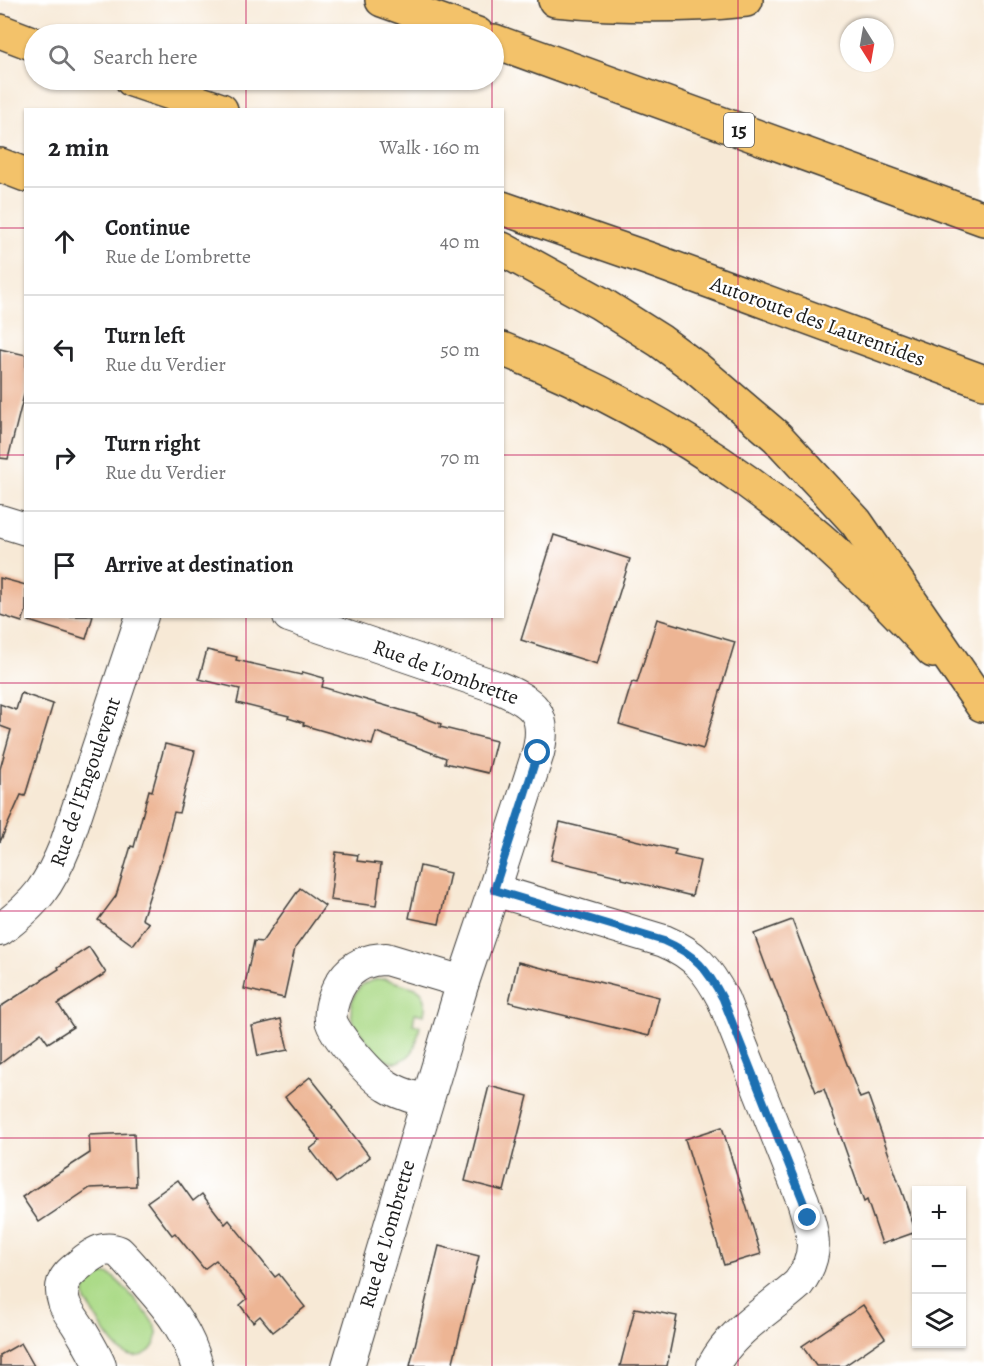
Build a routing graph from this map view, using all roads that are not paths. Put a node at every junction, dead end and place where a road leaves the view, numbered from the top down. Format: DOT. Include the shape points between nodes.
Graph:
graph roads {
  1 [pos="382,0"];
  2 [pos="555,0"];
  3 [pos="746,0"];
  4 [pos="449,24"];
  5 [pos="0,31"];
  6 [pos="24,40"];
  7 [pos="504,45"];
  8 [pos="162,90"];
  9 [pos="165,91"];
  10 [pos="200,108"];
  11 [pos="215,108"];
  12 [pos="0,165"];
  13 [pos="24,174"];
  14 [pos="504,209"];
  15 [pos="984,219"];
  16 [pos="504,250"];
  17 [pos="504,350"];
  18 [pos="984,382"];
  19 [pos="0,521"];
  20 [pos="24,528"];
  21 [pos="141,618"];
  22 [pos="295,618"];
  23 [pos="983,707"];
  24 [pos="494,890"];
  25 [pos="0,930"];
  26 [pos="463,982"];
  27 [pos="426,1101"];
  28 [pos="100,1366"];
  29 [pos="197,1366"];
  30 [pos="348,1366"];
  31 [pos="713,1366"];
  1 -- 4 [label="main road"];
  2 -- 3 [label="main road" via="688,5"];
  5 -- 6 [label="main road"];
  7 -- 15 [label="main road, 15"];
  8 -- 9 [label="main road"];
  9 -- 10 [label="main road"];
  9 -- 11 [label="main road"];
  12 -- 13 [label="main road"];
  14 -- 18 [label="main road, Autoroute des Laurentides"];
  16 -- 23 [label="main road" via="660,341 777,437 856,522"];
  17 -- 23 [label="main road" via="644,414 768,497 826,544 878,594"];
  19 -- 20 [label="street"];
  21 -- 25 [label="street, Rue de l'Engoulevent" via="57,867 32,903"];
  22 -- 24 [label="street, Rue de L'ombrette" via="497,687 523,698 533,708 542,728 541,742"];
  24 -- 26 [label="street, Rue de L'ombrette"];
  24 -- 31 [label="street" via="676,946 702,966 723,999 803,1201 813,1250 811,1263 798,1284 739,1332"];
  26 -- 27 [label="street, Rue de L'ombrette"];
  26 -- 27 [label="street" via="379,959 356,967 336,992 331,1020 346,1043 387,1086"];
  27 -- 30 [label="street, Rue de L'ombrette"];
  28 -- 29 [label="street" via="64,1304 62,1289 72,1270 106,1249 119,1252 167,1306 185,1332"];
}
